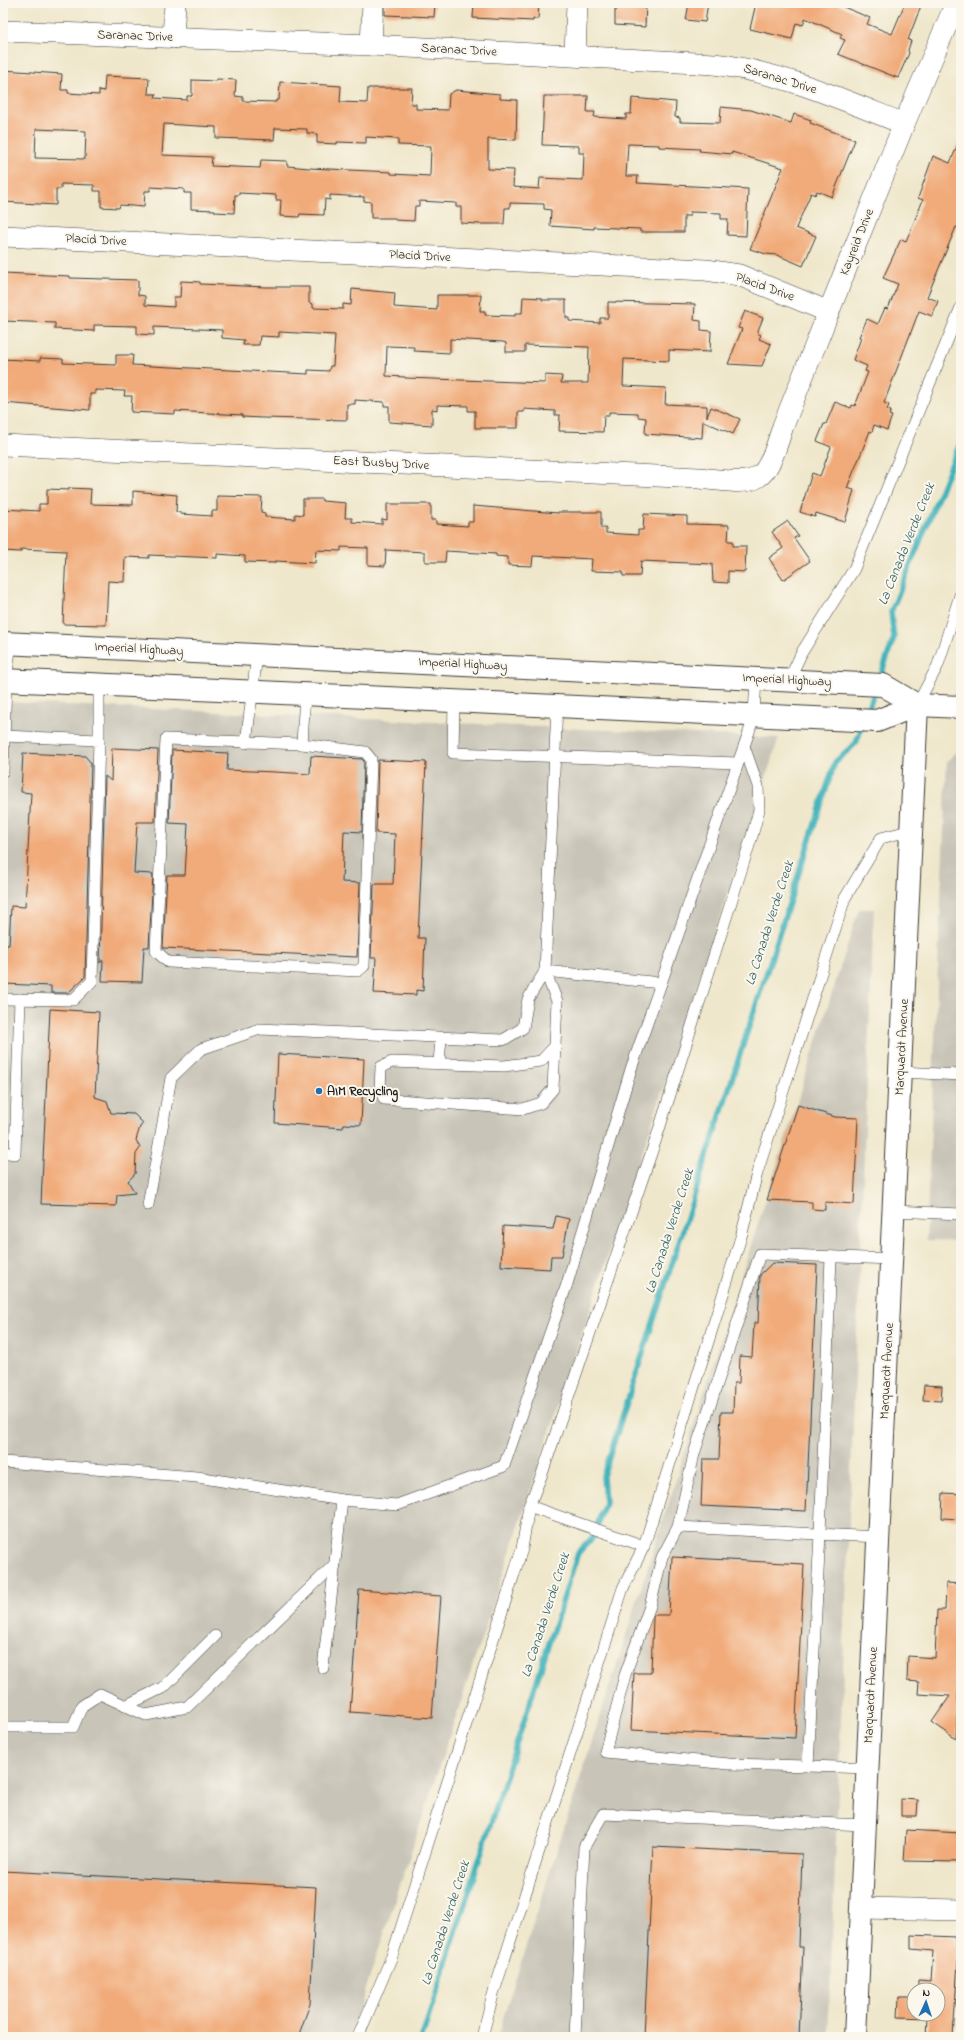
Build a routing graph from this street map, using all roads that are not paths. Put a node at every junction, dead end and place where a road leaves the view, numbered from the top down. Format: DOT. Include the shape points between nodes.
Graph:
graph roads {
  1 [pos="175,3"];
  2 [pos="373,3"];
  3 [pos="577,3"];
  4 [pos="956,3"];
  5 [pos="3,31"];
  6 [pos="173,38"];
  7 [pos="371,45"];
  8 [pos="575,55"];
  9 [pos="904,124"];
  10 [pos="3,236"];
  11 [pos="961,307"];
  12 [pos="829,312"];
  13 [pos="3,445"];
  14 [pos="757,478"];
  15 [pos="961,592"];
  16 [pos="7,643"];
  17 [pos="258,655"];
  18 [pos="756,678"];
  19 [pos="5,680"];
  20 [pos="789,680"];
  21 [pos="100,684"];
  22 [pos="253,691"];
  23 [pos="305,694"];
  24 [pos="454,701"];
  25 [pos="911,705"];
  26 [pos="557,706"];
  27 [pos="961,707"];
  28 [pos="754,715"];
  29 [pos="4,736"];
  30 [pos="99,740"];
  31 [pos="246,743"];
  32 [pos="302,744"];
  33 [pos="744,746"];
  34 [pos="554,756"];
  35 [pos="738,763"];
  36 [pos="3,771"];
  37 [pos="912,830"];
  38 [pos="545,971"];
  39 [pos="661,983"];
  40 [pos="3,999"];
  41 [pos="20,999"];
  42 [pos="441,1038"];
  43 [pos="555,1046"];
  44 [pos="440,1064"];
  45 [pos="901,1072"];
  46 [pos="961,1075"];
  47 [pos="3,1152"];
  48 [pos="148,1205"];
  49 [pos="894,1211"];
  50 [pos="961,1214"];
  51 [pos="831,1257"];
  52 [pos="892,1259"];
  53 [pos="3,1462"];
  54 [pos="342,1500"];
  55 [pos="529,1506"];
  56 [pos="678,1527"];
  57 [pos="820,1534"];
  58 [pos="879,1537"];
  59 [pos="644,1546"];
  60 [pos="335,1564"];
  61 [pos="215,1636"];
  62 [pos="324,1668"];
  63 [pos="125,1706"];
  64 [pos="3,1727"];
  65 [pos="808,1766"];
  66 [pos="868,1768"];
  67 [pos="865,1825"];
  68 [pos="861,1908"];
  69 [pos="961,1910"];
  70 [pos="358,2037"];
  71 [pos="482,2037"];
  72 [pos="575,2037"];
  73 [pos="855,2037"];
  1 -- 6 [label="street"];
  2 -- 7 [label="street"];
  3 -- 8 [label="street"];
  4 -- 9 [label="street, Kayreid Drive"];
  5 -- 6 [label="street, Saranac Drive"];
  6 -- 7 [label="street, Saranac Drive"];
  7 -- 8 [label="street, Saranac Drive"];
  8 -- 9 [label="street, Saranac Drive" via="746,68 787,79"];
  9 -- 12 [label="street, Kayreid Drive"];
  10 -- 12 [label="street, Placid Drive" via="706,270 739,275"];
  11 -- 20 [label="lane" via="854,569 802,652"];
  12 -- 14 [label="street, Kayreid Drive" via="769,466"];
  13 -- 14 [label="street, East Busby Drive" via="699,478 737,482"];
  15 -- 25 [label="lane" via="938,665"];
  16 -- 17 [label="main road, Imperial Highway"];
  16 -- 19 [label="lane"];
  17 -- 18 [label="main road, Imperial Highway"];
  17 -- 22 [label="lane"];
  18 -- 20 [label="main road, Imperial Highway"];
  18 -- 28 [label="lane"];
  19 -- 21 [label="main road, Imperial Highway"];
  19 -- 29 [label="lane"];
  20 -- 25 [label="main road, Imperial Highway" via="883,685"];
  21 -- 22 [label="main road, Imperial Highway"];
  21 -- 30 [label="lane"];
  22 -- 23 [label="main road, Imperial Highway"];
  22 -- 31 [label="lane"];
  23 -- 24 [label="main road, Imperial Highway"];
  23 -- 32 [label="lane"];
  24 -- 26 [label="main road, Imperial Highway"];
  24 -- 34 [label="lane" via="453,753"];
  25 -- 27 [label="main road, Imperial Highway"];
  25 -- 28 [label="main road, Imperial Highway" via="877,720"];
  25 -- 37 [label="main road, Marquardt Avenue"];
  26 -- 28 [label="main road, Imperial Highway"];
  26 -- 34 [label="lane"];
  28 -- 33 [label="lane"];
  29 -- 30 [label="lane"];
  29 -- 36 [label="lane"];
  30 -- 41 [label="lane" via="92,981 73,1000"];
  31 -- 32 [label="lane"];
  31 -- 32 [label="lane" via="166,739 156,950 168,962 358,972 364,966 371,759 365,752"];
  33 -- 35 [label="lane"];
  33 -- 55 [label="lane" via="758,786 759,810 752,836 656,1139"];
  34 -- 35 [label="lane"];
  34 -- 38 [label="lane"];
  35 -- 39 [label="lane"];
  37 -- 45 [label="main road, Marquardt Avenue"];
  37 -- 59 [label="lane" via="881,838 845,898 757,1173 741,1237"];
  38 -- 39 [label="lane"];
  38 -- 42 [label="lane" via="528,999 523,1028 503,1040"];
  38 -- 43 [label="lane" via="557,1001"];
  39 -- 54 [label="lane" via="631,1069 567,1284 504,1466 397,1505"];
  40 -- 41 [label="lane"];
  41 -- 47 [label="lane" via="15,1154"];
  42 -- 44 [label="lane"];
  42 -- 48 [label="lane" via="260,1030 201,1050 170,1078"];
  43 -- 44 [label="lane" via="542,1061 504,1066"];
  43 -- 44 [label="lane" via="553,1089 541,1104 523,1109 384,1098 380,1089 381,1067 392,1062"];
  45 -- 46 [label="lane"];
  45 -- 49 [label="main road, Marquardt Avenue"];
  49 -- 50 [label="lane"];
  49 -- 52 [label="main road, Marquardt Avenue"];
  51 -- 52 [label="lane"];
  51 -- 56 [label="lane" via="760,1254 694,1454"];
  51 -- 57 [label="lane"];
  52 -- 58 [label="main road, Marquardt Avenue"];
  53 -- 54 [label="lane" via="197,1478"];
  54 -- 60 [label="lane"];
  55 -- 59 [label="lane"];
  55 -- 70 [label="lane" via="522,1549 392,1956"];
  56 -- 57 [label="lane"];
  56 -- 65 [label="lane" via="662,1557 650,1606 625,1675 605,1752 729,1764"];
  57 -- 58 [label="lane"];
  57 -- 65 [label="lane"];
  58 -- 66 [label="main road, Marquardt Avenue"];
  59 -- 71 [label="lane" via="623,1588 493,1995"];
  60 -- 62 [label="lane"];
  60 -- 63 [label="lane" via="187,1707 146,1715"];
  61 -- 63 [label="lane" via="164,1687"];
  63 -- 64 [label="lane" via="100,1694 82,1706 73,1727"];
  65 -- 66 [label="lane"];
  66 -- 67 [label="main road, Marquardt Avenue"];
  67 -- 68 [label="main road, Marquardt Avenue"];
  67 -- 72 [label="lane" via="603,1814 584,1847"];
  68 -- 69 [label="street"];
  68 -- 73 [label="main road, Marquardt Avenue"];
}
